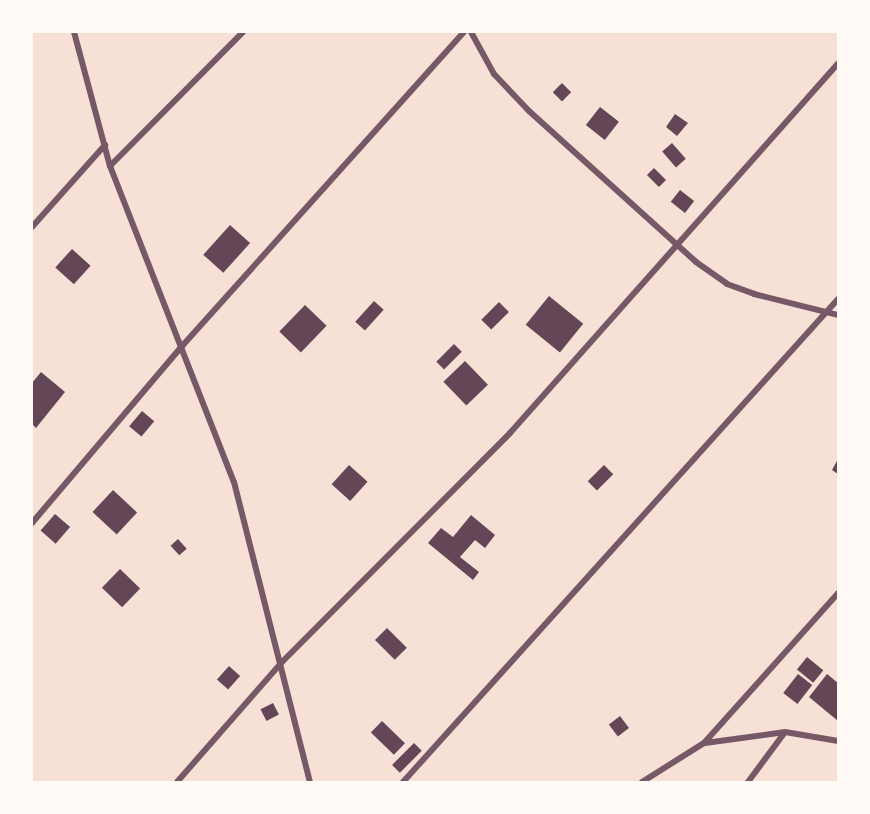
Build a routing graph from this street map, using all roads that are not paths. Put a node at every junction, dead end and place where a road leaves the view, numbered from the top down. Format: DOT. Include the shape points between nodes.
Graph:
graph roads {
  1 [pos="74,32"];
  2 [pos="243,32"];
  3 [pos="464,32"];
  4 [pos="471,32"];
  5 [pos="838,63"];
  6 [pos="105,145"];
  7 [pos="110,166"];
  8 [pos="32,227"];
  9 [pos="678,246"];
  10 [pos="838,299"];
  11 [pos="828,311"];
  12 [pos="838,315"];
  13 [pos="183,345"];
  14 [pos="32,523"];
  15 [pos="838,593"];
  16 [pos="282,662"];
  17 [pos="785,732"];
  18 [pos="838,741"];
  19 [pos="704,743"];
  20 [pos="177,783"];
  21 [pos="310,783"];
  22 [pos="404,783"];
  23 [pos="642,783"];
  24 [pos="748,783"];
  1 -- 6 [label="street"];
  2 -- 7 [label="street"];
  3 -- 13 [label="street"];
  4 -- 9 [label="street" via="494,74 522,104"];
  5 -- 9 [label="street"];
  6 -- 7 [label="street"];
  6 -- 8 [label="street"];
  7 -- 13 [label="street"];
  9 -- 11 [label="street" via="727,284"];
  9 -- 16 [label="street" via="510,433"];
  10 -- 11 [label="street"];
  11 -- 12 [label="street"];
  11 -- 22 [label="street"];
  13 -- 14 [label="street"];
  13 -- 16 [label="street" via="234,482"];
  15 -- 19 [label="street"];
  16 -- 20 [label="street"];
  16 -- 21 [label="street"];
  17 -- 18 [label="street"];
  17 -- 19 [label="street"];
  17 -- 24 [label="street"];
  19 -- 23 [label="street"];
}
